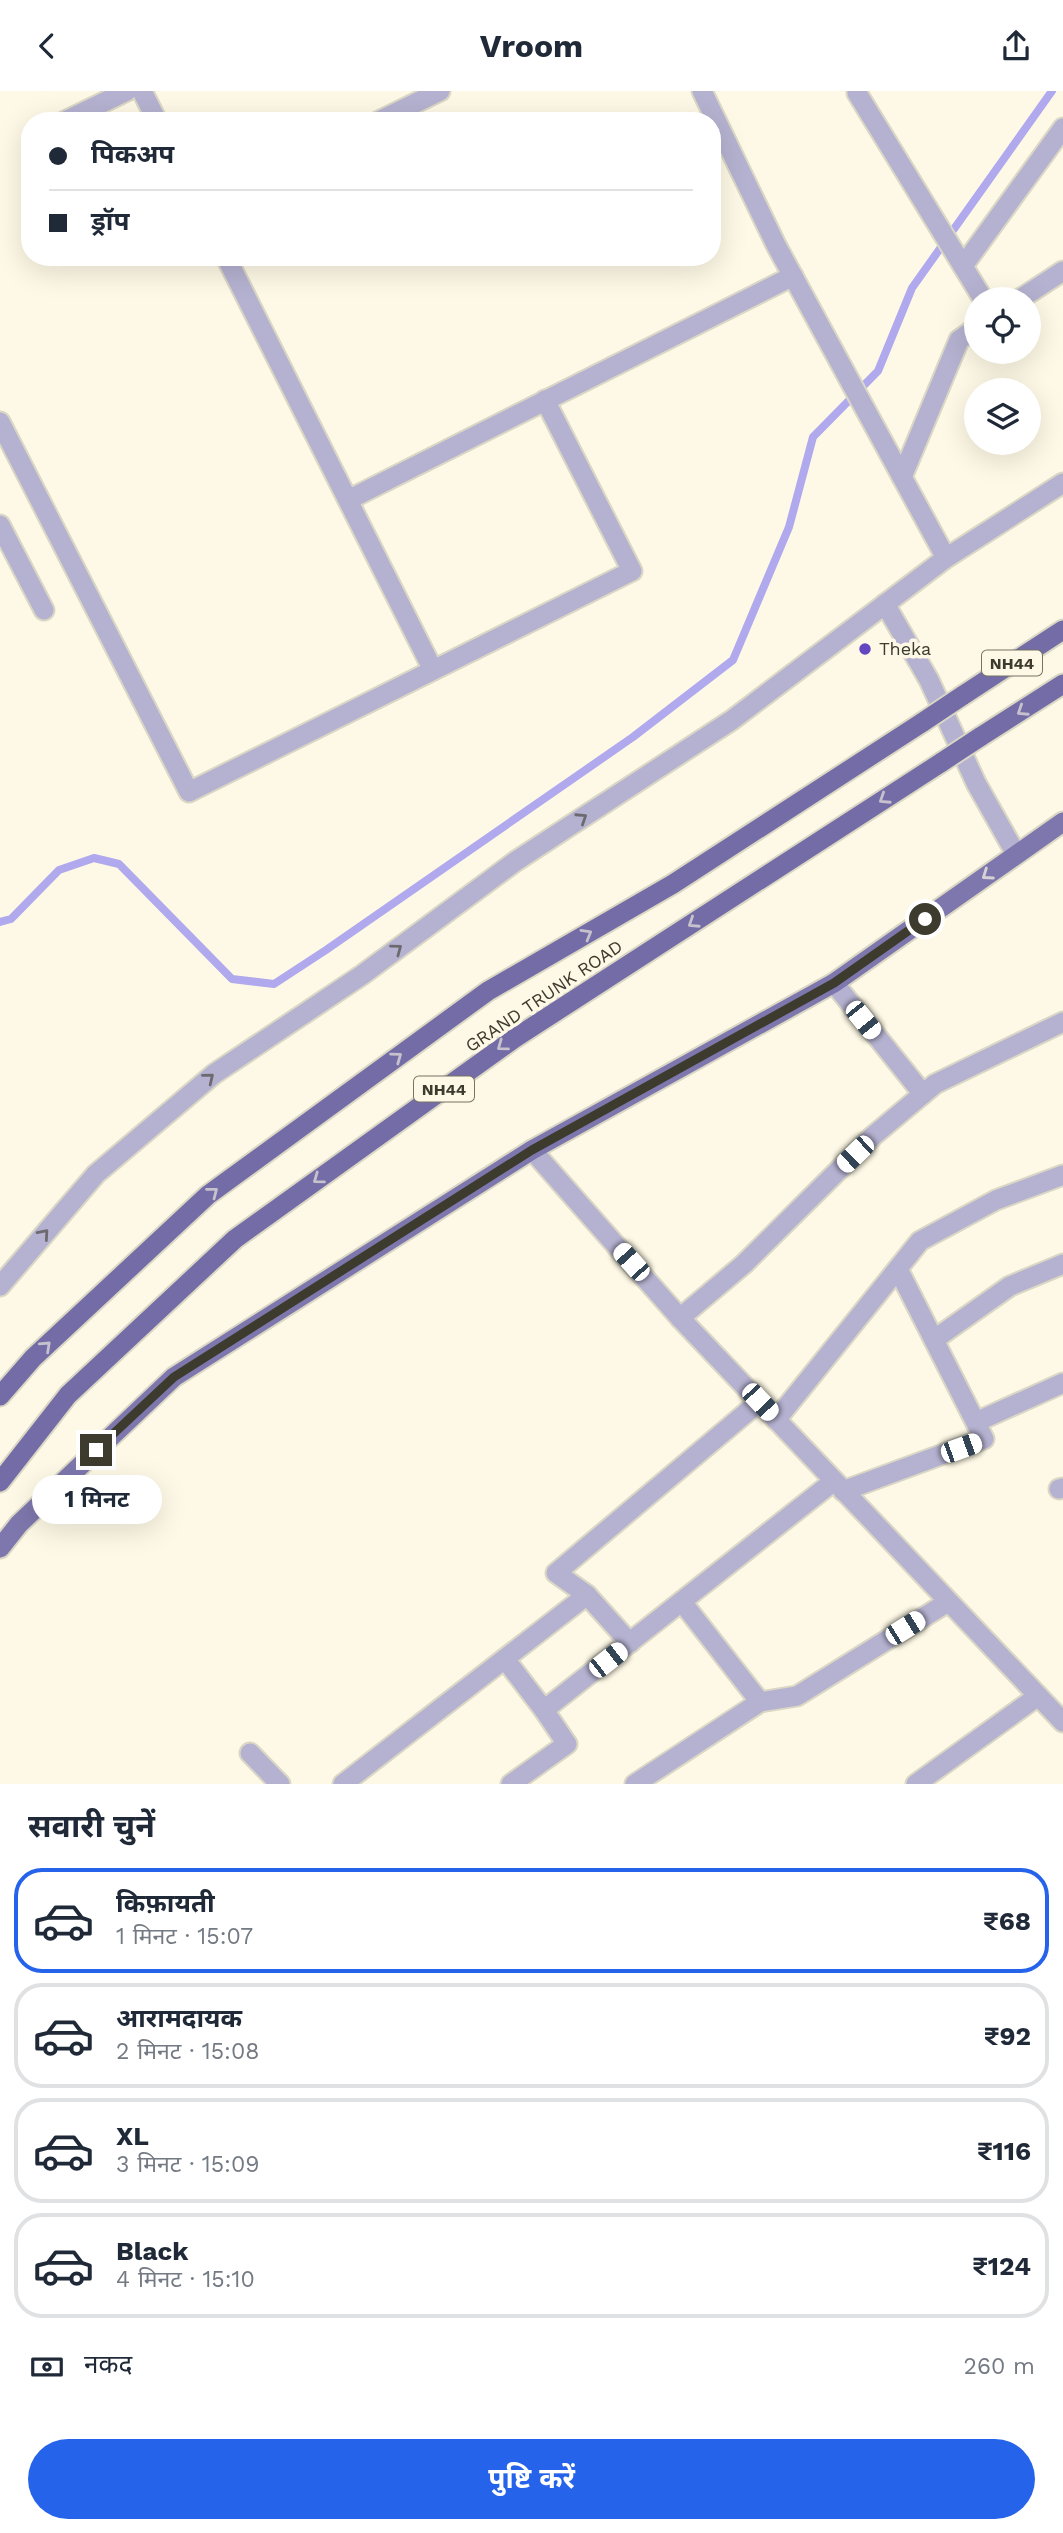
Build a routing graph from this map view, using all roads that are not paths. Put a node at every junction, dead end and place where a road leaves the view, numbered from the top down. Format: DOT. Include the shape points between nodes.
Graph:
graph roads {
  1 [pos="127,91"];
  2 [pos="142,91"];
  3 [pos="439,91"];
  4 [pos="702,91"];
  5 [pos="857,93"];
  6 [pos="84,112"];
  7 [pos="152,112"];
  8 [pos="397,112"];
  9 [pos="712,112"];
  10 [pos="1063,128"];
  11 [pos="721,130"];
  12 [pos="959,260"];
  13 [pos="231,266"];
  14 [pos="1063,271"];
  15 [pos="793,276"];
  16 [pos="976,287"];
  17 [pos="1038,287"];
  18 [pos="964,336"];
  19 [pos="545,400"];
  20 [pos="0,422"];
  21 [pos="902,477"];
  22 [pos="1063,483"];
  23 [pos="348,500"];
  24 [pos="0,525"];
  25 [pos="946,558"];
  26 [pos="885,604"];
  27 [pos="44,610"];
  28 [pos="1063,630"];
  29 [pos="433,670"];
  30 [pos="1063,684"];
  31 [pos="1063,822"];
  32 [pos="1016,854"];
  33 [pos="834,983"];
  34 [pos="1063,1022"];
  35 [pos="923,1094"];
  36 [pos="532,1150"];
  37 [pos="1063,1175"];
  38 [pos="1063,1264"];
  39 [pos="898,1269"];
  40 [pos="0,1286"];
  41 [pos="680,1318"];
  42 [pos="935,1339"];
  43 [pos="1063,1383"];
  44 [pos="0,1396"];
  45 [pos="760,1402"];
  46 [pos="776,1420"];
  47 [pos="976,1422"];
  48 [pos="0,1482"];
  49 [pos="839,1486"];
  50 [pos="0,1548"];
  51 [pos="587,1595"];
  52 [pos="682,1602"];
  53 [pos="948,1602"];
  54 [pos="630,1643"];
  55 [pos="505,1659"];
  56 [pos="1038,1696"];
  57 [pos="761,1702"];
  58 [pos="544,1710"];
  59 [pos="1063,1722"];
  60 [pos="250,1753"];
  61 [pos="280,1784"];
  62 [pos="343,1784"];
  63 [pos="511,1784"];
  64 [pos="635,1784"];
  65 [pos="916,1784"];
  1 -- 6 [label="street"];
  2 -- 7 [label="street"];
  3 -- 8 [label="street"];
  4 -- 9 [label="street"];
  5 -- 12 [label="street"];
  10 -- 12 [label="street"];
  11 -- 15 [label="street"];
  12 -- 16 [label="street"];
  13 -- 23 [label="street"];
  14 -- 17 [label="street"];
  15 -- 19 [label="street"];
  15 -- 21 [label="street"];
  18 -- 21 [label="street"];
  19 -- 23 [label="street"];
  19 -- 29 [label="street" via="632,571"];
  20 -- 29 [label="street" via="189,792"];
  21 -- 25 [label="street"];
  22 -- 25 [label="street"];
  23 -- 29 [label="street"];
  24 -- 27 [label="street"];
  25 -- 26 [label="street"];
  26 -- 32 [label="street" via="929,680 976,783"];
  40 -- 26 [label="street, one-way" via="96,1174 214,1074 362,975 516,861 732,720"];
  44 -- 28 [label="highway, GRAND TRUNK ROAD / NH44, one-way, bridge" via="33,1358 208,1195 488,991 673,884"];
  30 -- 48 [label="highway, GRAND TRUNK ROAD / NH44, one-way, bridge" via="515,1038 235,1239 68,1395"];
  31 -- 32 [label="main road"];
  32 -- 33 [label="main road, one-way"];
  33 -- 35 [label="street"];
  33 -- 36 [label="main road"];
  34 -- 35 [label="street" via="934,1084"];
  35 -- 41 [label="street" via="873,1136 744,1264"];
  36 -- 41 [label="street"];
  36 -- 50 [label="main road" via="174,1377 19,1524"];
  37 -- 39 [label="street" via="996,1200 920,1241"];
  38 -- 42 [label="street" via="1010,1286"];
  39 -- 42 [label="street"];
  39 -- 46 [label="street"];
  41 -- 45 [label="street"];
  42 -- 47 [label="street"];
  43 -- 47 [label="street"];
  45 -- 46 [label="street"];
  45 -- 51 [label="street" via="556,1573"];
  46 -- 49 [label="street"];
  47 -- 49 [label="street" via="984,1439"];
  49 -- 52 [label="street"];
  49 -- 53 [label="street"];
  51 -- 54 [label="street"];
  51 -- 55 [label="street"];
  52 -- 54 [label="street"];
  52 -- 57 [label="street"];
  53 -- 56 [label="street"];
  53 -- 57 [label="street" via="797,1696"];
  54 -- 58 [label="street"];
  55 -- 58 [label="street"];
  55 -- 62 [label="street"];
  56 -- 59 [label="street"];
  56 -- 65 [label="street"];
  57 -- 64 [label="street"];
  58 -- 63 [label="street" via="567,1744"];
  60 -- 61 [label="street"];
}
